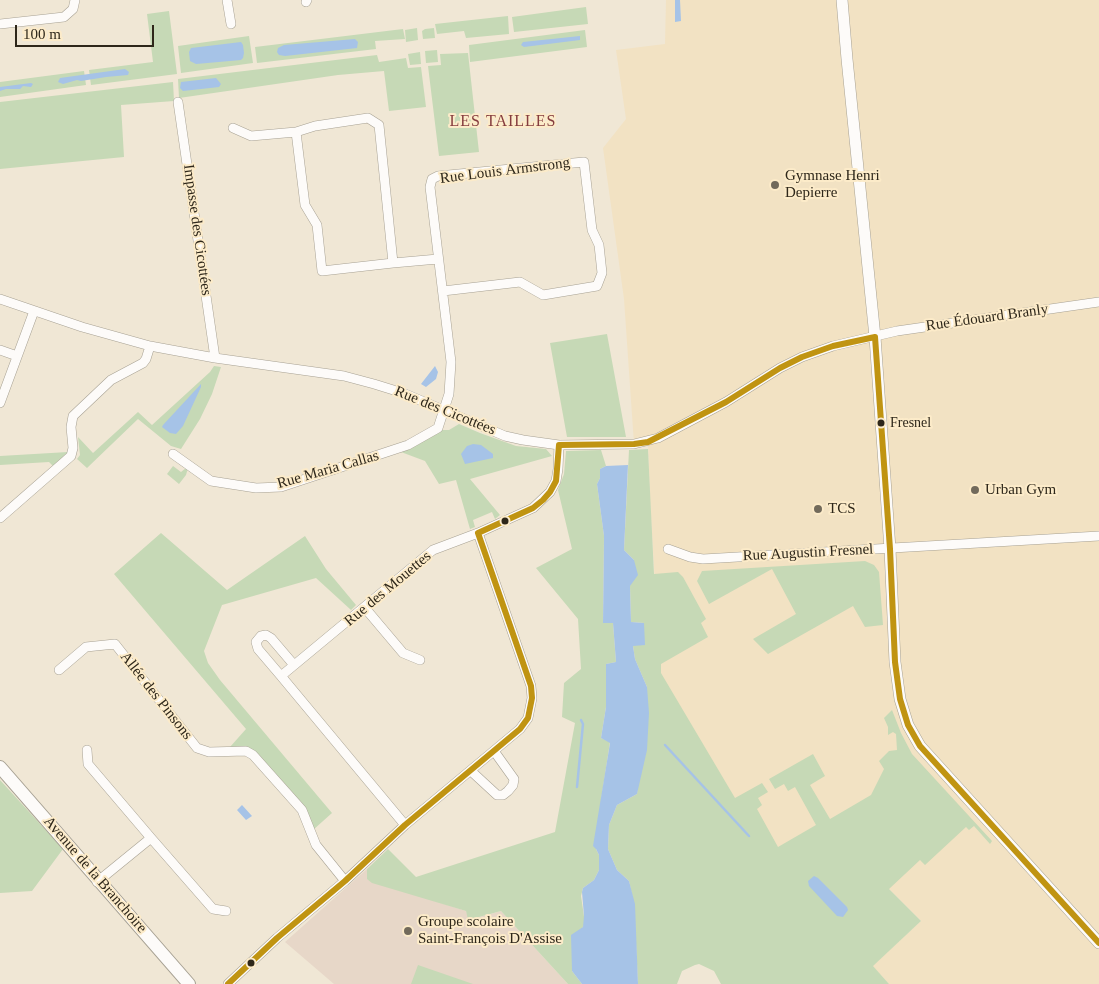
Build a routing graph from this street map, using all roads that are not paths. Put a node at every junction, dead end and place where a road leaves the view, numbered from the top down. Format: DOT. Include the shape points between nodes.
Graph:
graph roads {
  1 [pos="75,0"];
  2 [pos="227,0"];
  3 [pos="842,0"];
  4 [pos="0,24"];
  5 [pos="231,24"];
  6 [pos="178,102"];
  7 [pos="233,128"];
  8 [pos="296,132"];
  9 [pos="438,259"];
  10 [pos="393,263"];
  11 [pos="443,291"];
  12 [pos="0,299"];
  13 [pos="1099,302"];
  14 [pos="34,311"];
  15 [pos="875,337"];
  16 [pos="150,346"];
  17 [pos="0,350"];
  18 [pos="17,356"];
  19 [pos="216,358"];
  20 [pos="0,403"];
  21 [pos="444,410"];
  22 [pos="559,445"];
  23 [pos="172,454"];
  24 [pos="0,518"];
  25 [pos="478,533"];
  26 [pos="1099,536"];
  27 [pos="668,549"];
  28 [pos="890,549"];
  29 [pos="366,608"];
  30 [pos="420,660"];
  31 [pos="294,665"];
  32 [pos="59,670"];
  33 [pos="281,676"];
  34 [pos="87,750"];
  35 [pos="494,751"];
  36 [pos="0,767"];
  37 [pos="471,771"];
  38 [pos="405,825"];
  39 [pos="151,838"];
  40 [pos="98,881"];
  41 [pos="345,881"];
  42 [pos="226,911"];
  43 [pos="1099,943"];
  44 [pos="189,984"];
  45 [pos="228,984"];
  1 -- 4 [label="street" via="74,9 64,17"];
  2 -- 5 [label="street"];
  3 -- 15 [label="street"];
  6 -- 19 [label="street, Impasse des Cicottées"];
  7 -- 8 [label="street" via="250,136"];
  8 -- 10 [label="street" via="306,205 317,225 322,271"];
  8 -- 10 [label="street" via="368,118 379,125"];
  9 -- 10 [label="street"];
  9 -- 11 [label="street, Rue Louis Armstrong"];
  9 -- 11 [label="street, Rue Louis Armstrong" via="430,187 432,179 584,162 592,230 599,245 602,273 597,286 543,295 520,282"];
  11 -- 21 [label="street, Rue Louis Armstrong" via="451,362 449,394"];
  12 -- 14 [label="street, Rue des Cicottées"];
  13 -- 15 [label="street, Rue Édouard Branly" via="914,328"];
  14 -- 16 [label="street, Rue des Cicottées"];
  14 -- 18 [label="street"];
  15 -- 22 [label="street, Rue des Cicottées" via="802,357 726,402 648,442"];
  15 -- 28 [label="street"];
  16 -- 19 [label="street, Rue des Cicottées"];
  16 -- 24 [label="street" via="143,363 111,380 73,416 71,456"];
  17 -- 18 [label="street"];
  18 -- 20 [label="street"];
  19 -- 21 [label="street, Rue des Cicottées" via="344,376 404,393"];
  21 -- 22 [label="street, Rue des Cicottées" via="505,436"];
  21 -- 23 [label="street, Rue Maria Callas" via="438,428 408,445 281,487 256,488 211,481"];
  22 -- 25 [label="street, Rue des Mouettes" via="556,481 543,500 533,508"];
  25 -- 29 [label="street, Rue des Mouettes" via="433,550"];
  25 -- 35 [label="street" via="532,698 528,718"];
  26 -- 28 [label="street, Rue Augustin Fresnel"];
  27 -- 28 [label="street, Rue Augustin Fresnel" via="703,559"];
  28 -- 43 [label="street" via="895,662 900,699 908,725 920,746"];
  29 -- 30 [label="street" via="403,653"];
  29 -- 31 [label="street, Rue des Mouettes"];
  31 -- 33 [label="street, Rue des Mouettes"];
  31 -- 33 [label="street" via="271,638 261,636 256,642 258,649"];
  32 -- 41 [label="street, Allée des Pinsons" via="86,647 115,644 197,748 253,755 302,810 316,845"];
  33 -- 38 [label="street"];
  34 -- 39 [label="street" via="88,764"];
  35 -- 37 [label="street"];
  35 -- 37 [label="street" via="514,778 514,785 508,791 497,795"];
  36 -- 40 [label="main road, Avenue de la Branchoire"];
  37 -- 38 [label="street"];
  38 -- 41 [label="street"];
  39 -- 40 [label="street"];
  39 -- 42 [label="street" via="213,908"];
  40 -- 44 [label="main road, Avenue de la Branchoire"];
  41 -- 45 [label="street"];
}
